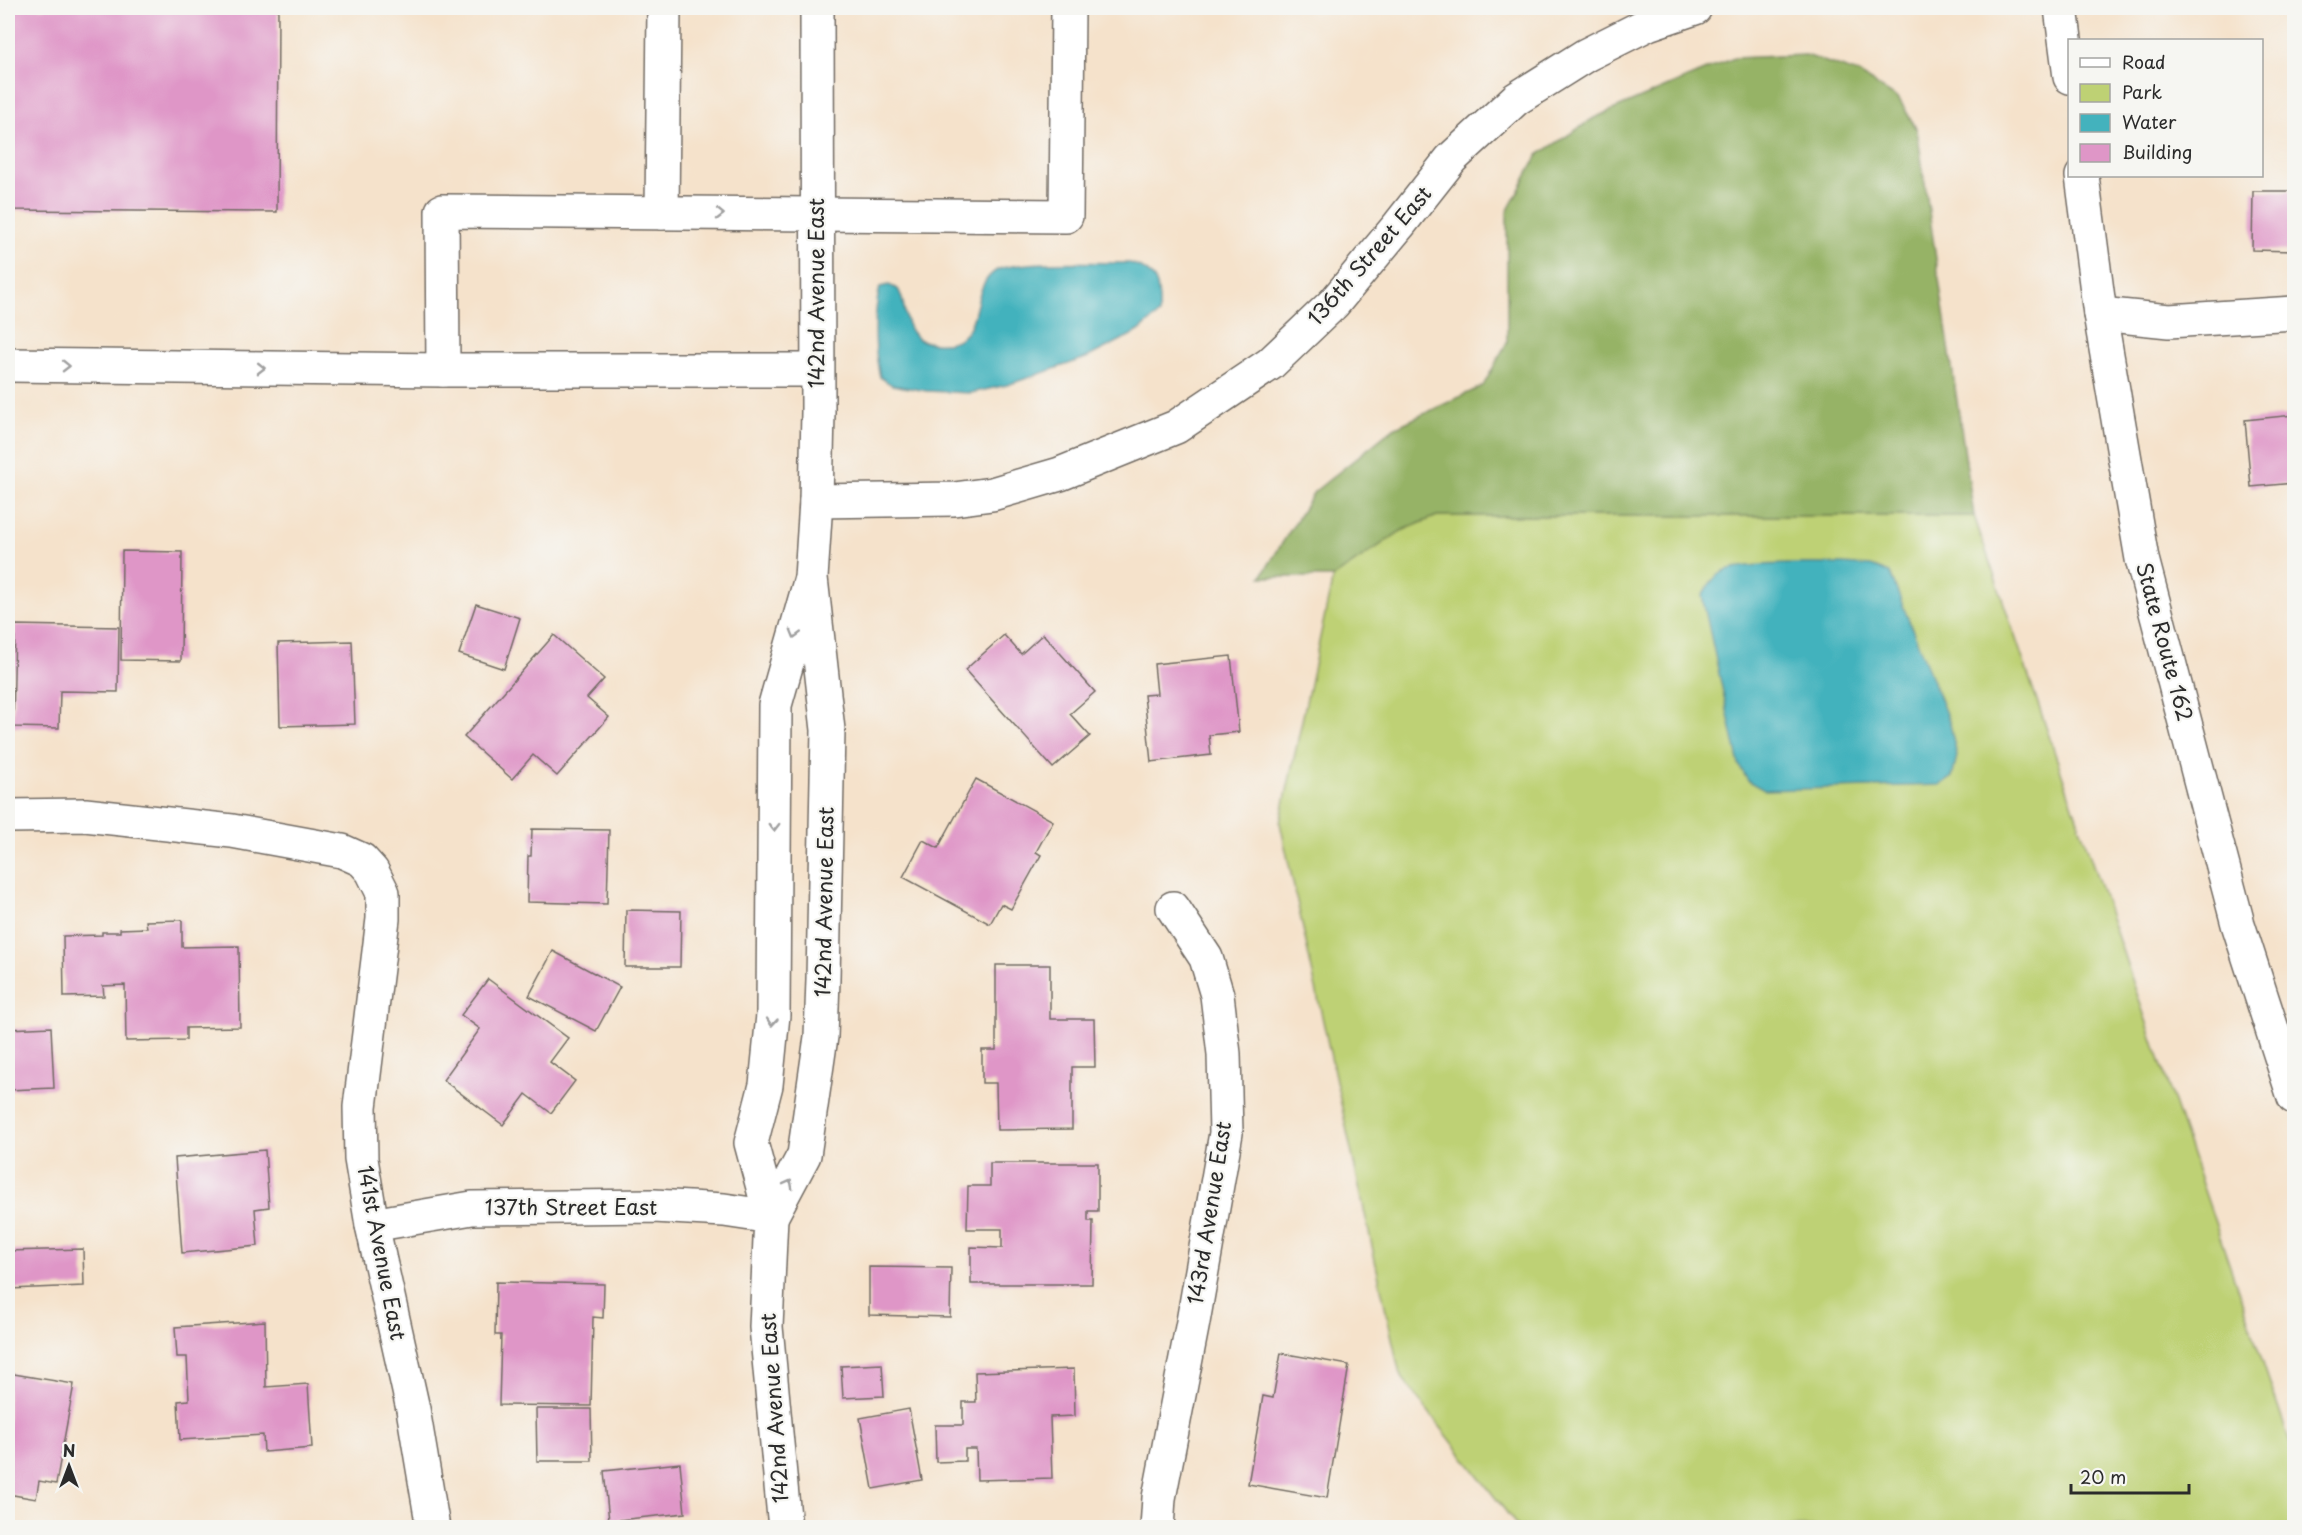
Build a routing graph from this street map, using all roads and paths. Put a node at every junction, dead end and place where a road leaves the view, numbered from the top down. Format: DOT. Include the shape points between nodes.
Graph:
graph roads {
  1 [pos="664,8"];
  2 [pos="817,8"];
  3 [pos="1068,8"];
  4 [pos="1695,8"];
  5 [pos="2061,8"];
  6 [pos="2068,62"];
  7 [pos="2082,177"];
  8 [pos="662,213"];
  9 [pos="818,214"];
  10 [pos="2295,313"];
  11 [pos="2100,314"];
  12 [pos="8,365"];
  13 [pos="443,369"];
  14 [pos="817,369"];
  15 [pos="816,501"];
  16 [pos="811,578"];
  17 [pos="8,816"];
  18 [pos="1173,908"];
  19 [pos="2295,1097"];
  20 [pos="771,1217"];
  21 [pos="372,1225"];
  22 [pos="433,1527"];
  23 [pos="784,1527"];
  24 [pos="1157,1527"];
  1 -- 8 [label="street"];
  2 -- 9 [label="street, 142nd Avenue East"];
  3 -- 9 [label="street" via="1066,216"];
  4 -- 15 [label="street, 136th Street East" via="1648,24 1586,55 1516,99 1451,159 1334,303 1270,364 1176,427 1060,474 992,494 954,499"];
  5 -- 6 [label="street"];
  7 -- 11 [label="street, State Route 162"];
  8 -- 9 [label="street, one-way"];
  8 -- 13 [label="street" via="442,211"];
  9 -- 14 [label="street, 142nd Avenue East"];
  10 -- 11 [label="street" via="2169,321"];
  11 -- 19 [label="street, State Route 162" via="2142,559 2238,924"];
  12 -- 13 [label="street, one-way"];
  13 -- 14 [label="street"];
  14 -- 15 [label="street, 142nd Avenue East"];
  15 -- 16 [label="street, 142nd Avenue East"];
  16 -- 20 [label="street, 142nd Avenue East, one-way" via="775,705 773,1016 766,1085 751,1143"];
  20 -- 16 [label="street, 142nd Avenue East, one-way" via="804,1155 821,1037 828,730"];
  17 -- 21 [label="street, 141st Avenue East" via="86,816 232,831 342,851 362,860 372,871 383,893 384,919 360,1107 362,1159"];
  18 -- 24 [label="street, 143rd Avenue East" via="1206,958 1217,995 1224,1054 1226,1132 1159,1498"];
  20 -- 21 [label="street, 137th Street East" via="654,1206 472,1208"];
  20 -- 23 [label="street, 142nd Avenue East" via="766,1327"];
  21 -- 22 [label="street, 141st Avenue East" via="413,1409"];
}
